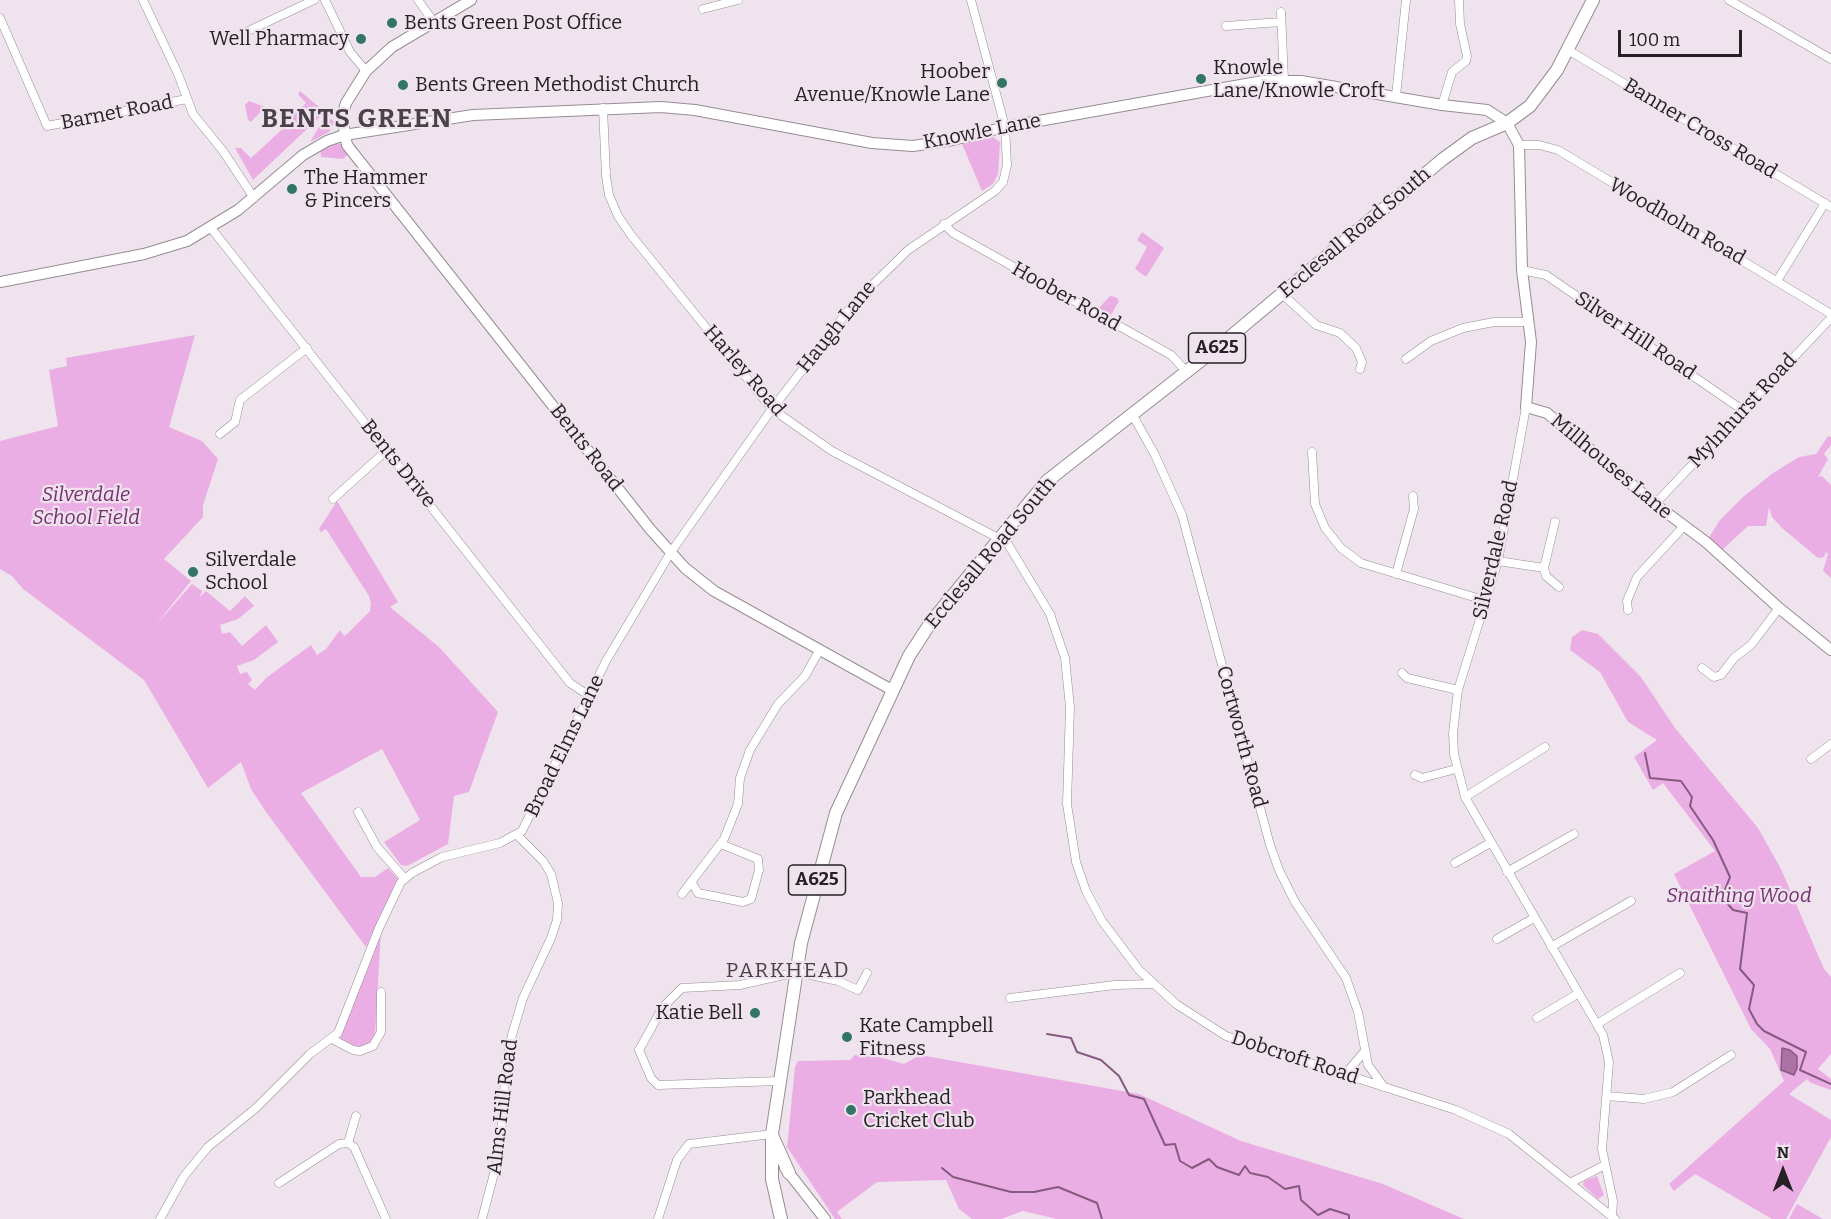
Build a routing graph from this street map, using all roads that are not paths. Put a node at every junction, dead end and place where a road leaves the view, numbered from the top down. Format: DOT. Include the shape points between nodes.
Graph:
graph roads {
  1 [pos="143,0"];
  2 [pos="314,0"];
  3 [pos="325,0"];
  4 [pos="418,0"];
  5 [pos="471,0"];
  6 [pos="738,0"];
  7 [pos="971,0"];
  8 [pos="1406,0"];
  9 [pos="1459,0"];
  10 [pos="1593,0"];
  11 [pos="1729,0"];
  12 [pos="703,9"];
  13 [pos="1281,12"];
  14 [pos="0,18"];
  15 [pos="433,21"];
  16 [pos="1281,22"];
  17 [pos="1226,26"];
  18 [pos="246,32"];
  19 [pos="1568,50"];
  20 [pos="1831,59"];
  21 [pos="366,71"];
  22 [pos="1284,80"];
  23 [pos="1396,96"];
  24 [pos="187,99"];
  25 [pos="1443,105"];
  26 [pos="603,108"];
  27 [pos="1507,123"];
  28 [pos="1005,127"];
  29 [pos="344,135"];
  30 [pos="1519,145"];
  31 [pos="254,198"];
  32 [pos="1828,205"];
  33 [pos="944,224"];
  34 [pos="212,228"];
  35 [pos="1522,270"];
  36 [pos="1777,280"];
  37 [pos="0,282"];
  38 [pos="1281,293"];
  39 [pos="1831,316"];
  40 [pos="1528,322"];
  41 [pos="307,348"];
  42 [pos="1406,359"];
  43 [pos="1360,369"];
  44 [pos="1186,372"];
  45 [pos="1526,407"];
  46 [pos="772,409"];
  47 [pos="1744,411"];
  48 [pos="1132,414"];
  49 [pos="220,434"];
  50 [pos="387,450"];
  51 [pos="1312,452"];
  52 [pos="1413,496"];
  53 [pos="333,499"];
  54 [pos="1655,504"];
  55 [pos="1555,522"];
  56 [pos="1684,526"];
  57 [pos="1001,538"];
  58 [pos="672,552"];
  59 [pos="1498,561"];
  60 [pos="1544,568"];
  61 [pos="1396,574"];
  62 [pos="1559,587"];
  63 [pos="1487,601"];
  64 [pos="1779,608"];
  65 [pos="1628,610"];
  66 [pos="1831,650"];
  67 [pos="819,651"];
  68 [pos="1702,668"];
  69 [pos="1402,673"];
  70 [pos="892,690"];
  71 [pos="1458,690"];
  72 [pos="588,695"];
  73 [pos="1831,744"];
  74 [pos="1545,747"];
  75 [pos="1811,759"];
  76 [pos="1456,769"];
  77 [pos="1415,775"];
  78 [pos="1465,797"];
  79 [pos="358,812"];
  80 [pos="1574,834"];
  81 [pos="517,835"];
  82 [pos="1490,843"];
  83 [pos="721,844"];
  84 [pos="1455,863"];
  85 [pos="1507,872"];
  86 [pos="405,879"];
  87 [pos="692,883"];
  88 [pos="682,894"];
  89 [pos="1631,902"];
  90 [pos="1534,918"];
  91 [pos="1497,939"];
  92 [pos="1551,947"];
  93 [pos="797,972"];
  94 [pos="867,973"];
  95 [pos="1680,973"];
  96 [pos="1152,984"];
  97 [pos="381,992"];
  98 [pos="1579,993"];
  99 [pos="1010,998"];
  100 [pos="1537,1018"];
  101 [pos="1597,1024"];
  102 [pos="333,1039"];
  103 [pos="1364,1052"];
  104 [pos="1731,1055"];
  105 [pos="1340,1074"];
  106 [pos="780,1081"];
  107 [pos="1385,1088"];
  108 [pos="1607,1096"];
  109 [pos="356,1116"];
  110 [pos="772,1134"];
  111 [pos="348,1143"];
  112 [pos="771,1159"];
  113 [pos="1604,1166"];
  114 [pos="791,1175"];
  115 [pos="1572,1182"];
  116 [pos="279,1183"];
  117 [pos="775,1194"];
  118 [pos="1613,1218"];
  119 [pos="160,1219"];
  120 [pos="386,1219"];
  121 [pos="482,1219"];
  122 [pos="658,1219"];
  123 [pos="781,1219"];
  124 [pos="825,1219"];
  1 -- 24 [label="street"];
  2 -- 18 [label="street"];
  3 -- 21 [label="street" via="357,63"];
  4 -- 15 [label="street"];
  5 -- 15 [label="street"];
  6 -- 12 [label="street"];
  7 -- 28 [label="street"];
  8 -- 23 [label="street"];
  9 -- 25 [label="street" via="1467,56 1452,72"];
  10 -- 19 [label="main road, Ecclesall Road South / A625"];
  11 -- 20 [label="street"];
  13 -- 16 [label="street"];
  14 -- 24 [label="street, Barnet Road" via="47,126"];
  15 -- 21 [label="street" via="392,47"];
  16 -- 17 [label="street"];
  16 -- 22 [label="street"];
  19 -- 27 [label="main road, Ecclesall Road South / A625" via="1530,106"];
  19 -- 32 [label="street, Banner Cross Road"];
  21 -- 29 [label="street" via="346,103 342,116"];
  22 -- 23 [label="street, Knowle Lane"];
  22 -- 28 [label="street, Knowle Lane" via="1240,84"];
  23 -- 25 [label="street, Knowle Lane"];
  24 -- 31 [label="street" via="202,128 223,151"];
  25 -- 27 [label="street, Knowle Lane" via="1487,110"];
  26 -- 28 [label="street, Knowle Lane" via="695,110 895,146 932,144"];
  26 -- 29 [label="street, Knowle Lane" via="473,116"];
  26 -- 46 [label="street, Harley Road" via="606,176 618,216"];
  27 -- 30 [label="street, Millhouses Lane"];
  27 -- 38 [label="main road, Ecclesall Road South / A625" via="1472,138 1443,159"];
  28 -- 33 [label="street, Haugh Lane" via="1007,165 1003,182"];
  29 -- 31 [label="street, Knowle Lane" via="303,155"];
  29 -- 58 [label="street, Bents Road" via="360,162"];
  30 -- 35 [label="street, Millhouses Lane"];
  30 -- 36 [label="street, Woodholm Road" via="1558,150"];
  31 -- 34 [label="street, Knowle Lane"];
  32 -- 36 [label="street"];
  33 -- 44 [label="street, Hoober Road" via="953,233 1171,355"];
  33 -- 46 [label="street, Haugh Lane" via="894,262 854,303"];
  34 -- 37 [label="street, Knowle Lane" via="187,241 144,254"];
  34 -- 41 [label="street, Bents Drive"];
  35 -- 40 [label="street, Millhouses Lane"];
  35 -- 47 [label="street, Silver Hill Road" via="1546,275"];
  36 -- 39 [label="street, Woodholm Road"];
  38 -- 43 [label="street" via="1316,325 1330,328 1348,340 1362,362"];
  38 -- 44 [label="main road, Ecclesall Road South / A625"];
  39 -- 47 [label="street, Mylnhurst Road"];
  40 -- 42 [label="street" via="1494,322 1463,328 1431,340"];
  40 -- 45 [label="street, Millhouses Lane" via="1531,342"];
  41 -- 49 [label="street" via="240,400 235,422"];
  41 -- 50 [label="street, Bents Drive"];
  44 -- 48 [label="main road, Ecclesall Road South / A625"];
  45 -- 54 [label="street, Millhouses Lane" via="1547,413"];
  45 -- 59 [label="street, Silverdale Road"];
  46 -- 57 [label="street, Harley Road" via="832,451"];
  46 -- 58 [label="street, Haugh Lane"];
  47 -- 54 [label="street, Mylnhurst Road"];
  48 -- 57 [label="main road, Ecclesall Road South / A625" via="1047,481"];
  48 -- 103 [label="street, Cortworth Road" via="1182,515 1270,845 1294,902 1346,978 1358,1012"];
  50 -- 53 [label="street"];
  50 -- 72 [label="street, Bents Drive" via="570,683"];
  51 -- 61 [label="street" via="1315,504 1333,540 1361,563"];
  52 -- 61 [label="street" via="1414,509"];
  54 -- 56 [label="street, Millhouses Lane"];
  55 -- 60 [label="street"];
  56 -- 64 [label="street, Millhouses Lane"];
  56 -- 65 [label="street" via="1637,577 1627,602"];
  57 -- 70 [label="main road, Ecclesall Road South / A625" via="928,627"];
  57 -- 96 [label="street, Dobcroft Road" via="1050,614 1065,658 1070,707 1067,804 1076,862 1102,921"];
  58 -- 67 [label="street, Bents Road" via="714,591"];
  58 -- 72 [label="street, Broad Elms Lane"];
  59 -- 60 [label="street"];
  59 -- 63 [label="street, Silverdale Road"];
  60 -- 62 [label="street" via="1546,576"];
  61 -- 63 [label="street"];
  63 -- 71 [label="street, Silverdale Road"];
  64 -- 66 [label="street, Millhouses Lane"];
  64 -- 68 [label="street" via="1721,675 1714,676"];
  67 -- 70 [label="street, Bents Road"];
  67 -- 83 [label="street" via="805,676 778,704 746,758 738,804"];
  69 -- 71 [label="street" via="1407,678"];
  70 -- 93 [label="main road, Ecclesall Road South / A625" via="836,813"];
  71 -- 76 [label="street, Silverdale Road" via="1453,733"];
  72 -- 81 [label="street, Broad Elms Lane" via="527,824"];
  73 -- 75 [label="street"];
  74 -- 78 [label="street"];
  76 -- 77 [label="street" via="1422,778"];
  76 -- 78 [label="street, Silverdale Road"];
  78 -- 82 [label="street, Silverdale Road"];
  79 -- 86 [label="street" via="377,847"];
  80 -- 85 [label="street"];
  81 -- 86 [label="street, Broad Elms Lane" via="442,857"];
  81 -- 121 [label="street, Alms Hill Road" via="551,874 558,903 557,920 512,1035 506,1063 500,1151"];
  82 -- 84 [label="street"];
  82 -- 85 [label="street, Silverdale Road"];
  83 -- 87 [label="street"];
  83 -- 87 [label="street" via="758,859 751,899 743,902 698,893"];
  85 -- 90 [label="street, Silverdale Road"];
  86 -- 102 [label="street, Broad Elms Lane" via="393,894 343,1023"];
  87 -- 88 [label="street"];
  89 -- 92 [label="street"];
  90 -- 91 [label="street"];
  90 -- 92 [label="street, Silverdale Road"];
  92 -- 98 [label="street, Silverdale Road"];
  93 -- 94 [label="street" via="858,990"];
  93 -- 106 [label="main road, Ecclesall Road South / A625"];
  93 -- 106 [label="street" via="740,985 682,988 663,1007 639,1050 658,1085"];
  95 -- 101 [label="street"];
  96 -- 99 [label="street"];
  96 -- 105 [label="street, Dobcroft Road" via="1226,1036"];
  97 -- 102 [label="street" via="381,1032 373,1046 353,1050"];
  98 -- 100 [label="street"];
  98 -- 101 [label="street, Silverdale Road"];
  101 -- 108 [label="street, Silverdale Road" via="1607,1048"];
  102 -- 119 [label="street, Broad Elms Lane" via="316,1049 208,1147 177,1185"];
  103 -- 105 [label="street" via="1348,1071"];
  103 -- 107 [label="street, Cortworth Road"];
  104 -- 108 [label="street" via="1673,1092 1644,1099"];
  105 -- 107 [label="street, Dobcroft Road"];
  106 -- 110 [label="main road, Ecclesall Road South / A625"];
  107 -- 115 [label="street, Dobcroft Road" via="1456,1110 1500,1129"];
  108 -- 113 [label="street, Silverdale Road"];
  109 -- 111 [label="street"];
  110 -- 112 [label="main road, Ecclesall Road South / A625"];
  110 -- 114 [label="main road"];
  110 -- 122 [label="street" via="690,1144 677,1160"];
  111 -- 116 [label="street" via="339,1144"];
  111 -- 120 [label="street" via="354,1147"];
  112 -- 114 [label="street"];
  112 -- 117 [label="main road, Ecclesall Road South / A625"];
  113 -- 115 [label="street"];
  113 -- 118 [label="street, Silverdale Road"];
  114 -- 117 [label="main road" via="780,1182"];
  114 -- 124 [label="street"];
  115 -- 118 [label="street, Dobcroft Road"];
  117 -- 123 [label="main road, Ecclesall Road South / A625"];
}
